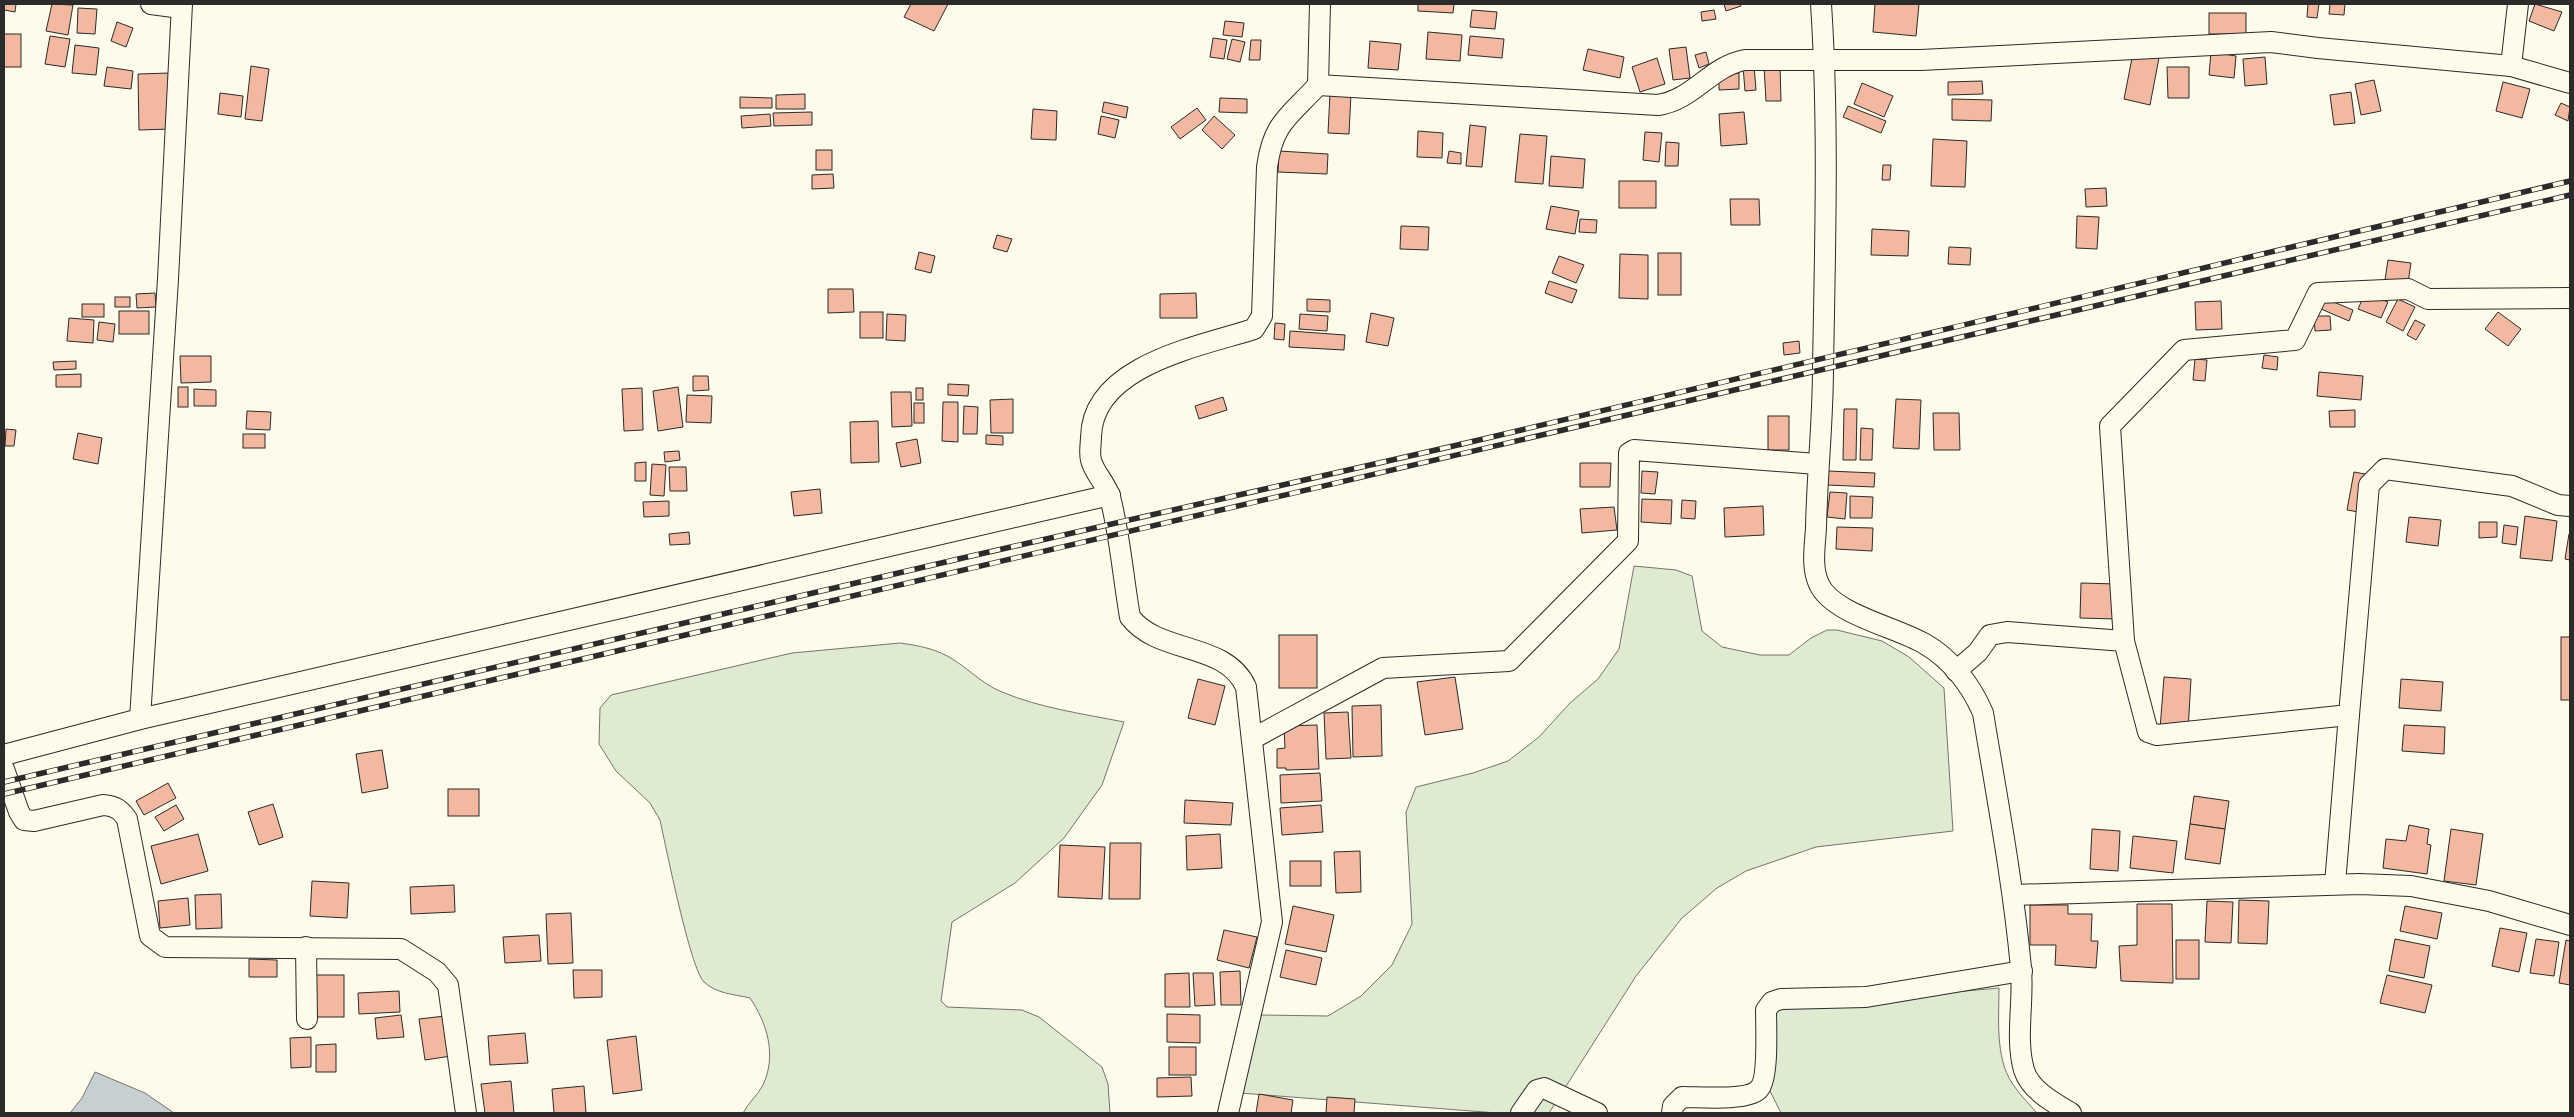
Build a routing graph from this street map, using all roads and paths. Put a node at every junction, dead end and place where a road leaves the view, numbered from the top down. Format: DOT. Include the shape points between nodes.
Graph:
graph roads {
  1 [pos="151,4"];
  2 [pos="1320,4"];
  3 [pos="1821,4"];
  4 [pos="2518,4"];
  5 [pos="182,6"];
  6 [pos="1825,60"];
  7 [pos="2511,66"];
  8 [pos="2570,82"];
  9 [pos="1318,85"];
  10 [pos="2570,298"];
  11 [pos="1817,464"];
  12 [pos="1110,495"];
  13 [pos="2570,506"];
  14 [pos="2124,640"];
  15 [pos="1956,671"];
  16 [pos="2349,715"];
  17 [pos="140,719"];
  18 [pos="1252,739"];
  19 [pos="4,756"];
  20 [pos="4,769"];
  21 [pos="2335,884"];
  22 [pos="2014,895"];
  23 [pos="2570,925"];
  24 [pos="306,947"];
  25 [pos="2022,971"];
  26 [pos="307,1019"];
  27 [pos="466,1113"];
  28 [pos="1228,1113"];
  29 [pos="1521,1113"];
  30 [pos="1598,1113"];
  31 [pos="1672,1113"];
  32 [pos="2071,1113"];
  1 -- 5 [label="street"];
  2 -- 9 [label="street"];
  3 -- 6 [label="street"];
  4 -- 7 [label="street"];
  5 -- 17 [label="street"];
  6 -- 7 [label="street" via="1921,60 2271,42"];
  6 -- 9 [label="street" via="1732,62 1681,98 1658,104"];
  6 -- 11 [label="street" via="1824,369"];
  7 -- 8 [label="street"];
  9 -- 12 [label="street" via="1276,130 1269,148 1262,316 1254,329 1149,363 1119,383 1102,401 1092,424 1090,459"];
  10 -- 14 [label="street" via="2428,299 2408,290 2318,293 2295,340 2184,350 2110,426"];
  11 -- 15 [label="street" via="1815,572 1824,594 1836,604 1926,645"];
  11 -- 18 [label="street" via="1634,450 1629,453 1628,541 1509,661 1383,668"];
  12 -- 17 [label="street"];
  12 -- 18 [label="street" via="1130,617 1137,626 1228,663 1246,687"];
  13 -- 16 [label="street" via="2558,505 2512,486 2385,469 2369,485"];
  14 -- 15 [label="street" via="2007,632 1990,635 1978,652"];
  14 -- 16 [label="street" via="2148,732 2158,735"];
  15 -- 22 [label="street" via="1974,692 1983,713"];
  16 -- 21 [label="street"];
  17 -- 19 [label="street"];
  18 -- 28 [label="street" via="1272,922"];
  20 -- 24 [label="street" via="18,812 24,820 34,821 103,805 112,805 120,810 127,819 150,936 157,943 164,947"];
  21 -- 22 [label="street"];
  21 -- 23 [label="street" via="2411,886 2489,901"];
  22 -- 25 [label="street"];
  24 -- 26 [label="street"];
  24 -- 27 [label="street" via="401,949 437,972 448,985"];
  25 -- 31 [label="street" via="1866,998 1782,998 1772,1002 1766,1010 1764,1078 1759,1090 1747,1096 1682,1097 1673,1106"];
  25 -- 32 [label="street" via="2024,1072 2034,1087"];
  29 -- 30 [label="street" via="1537,1090 1542,1088"];
}
